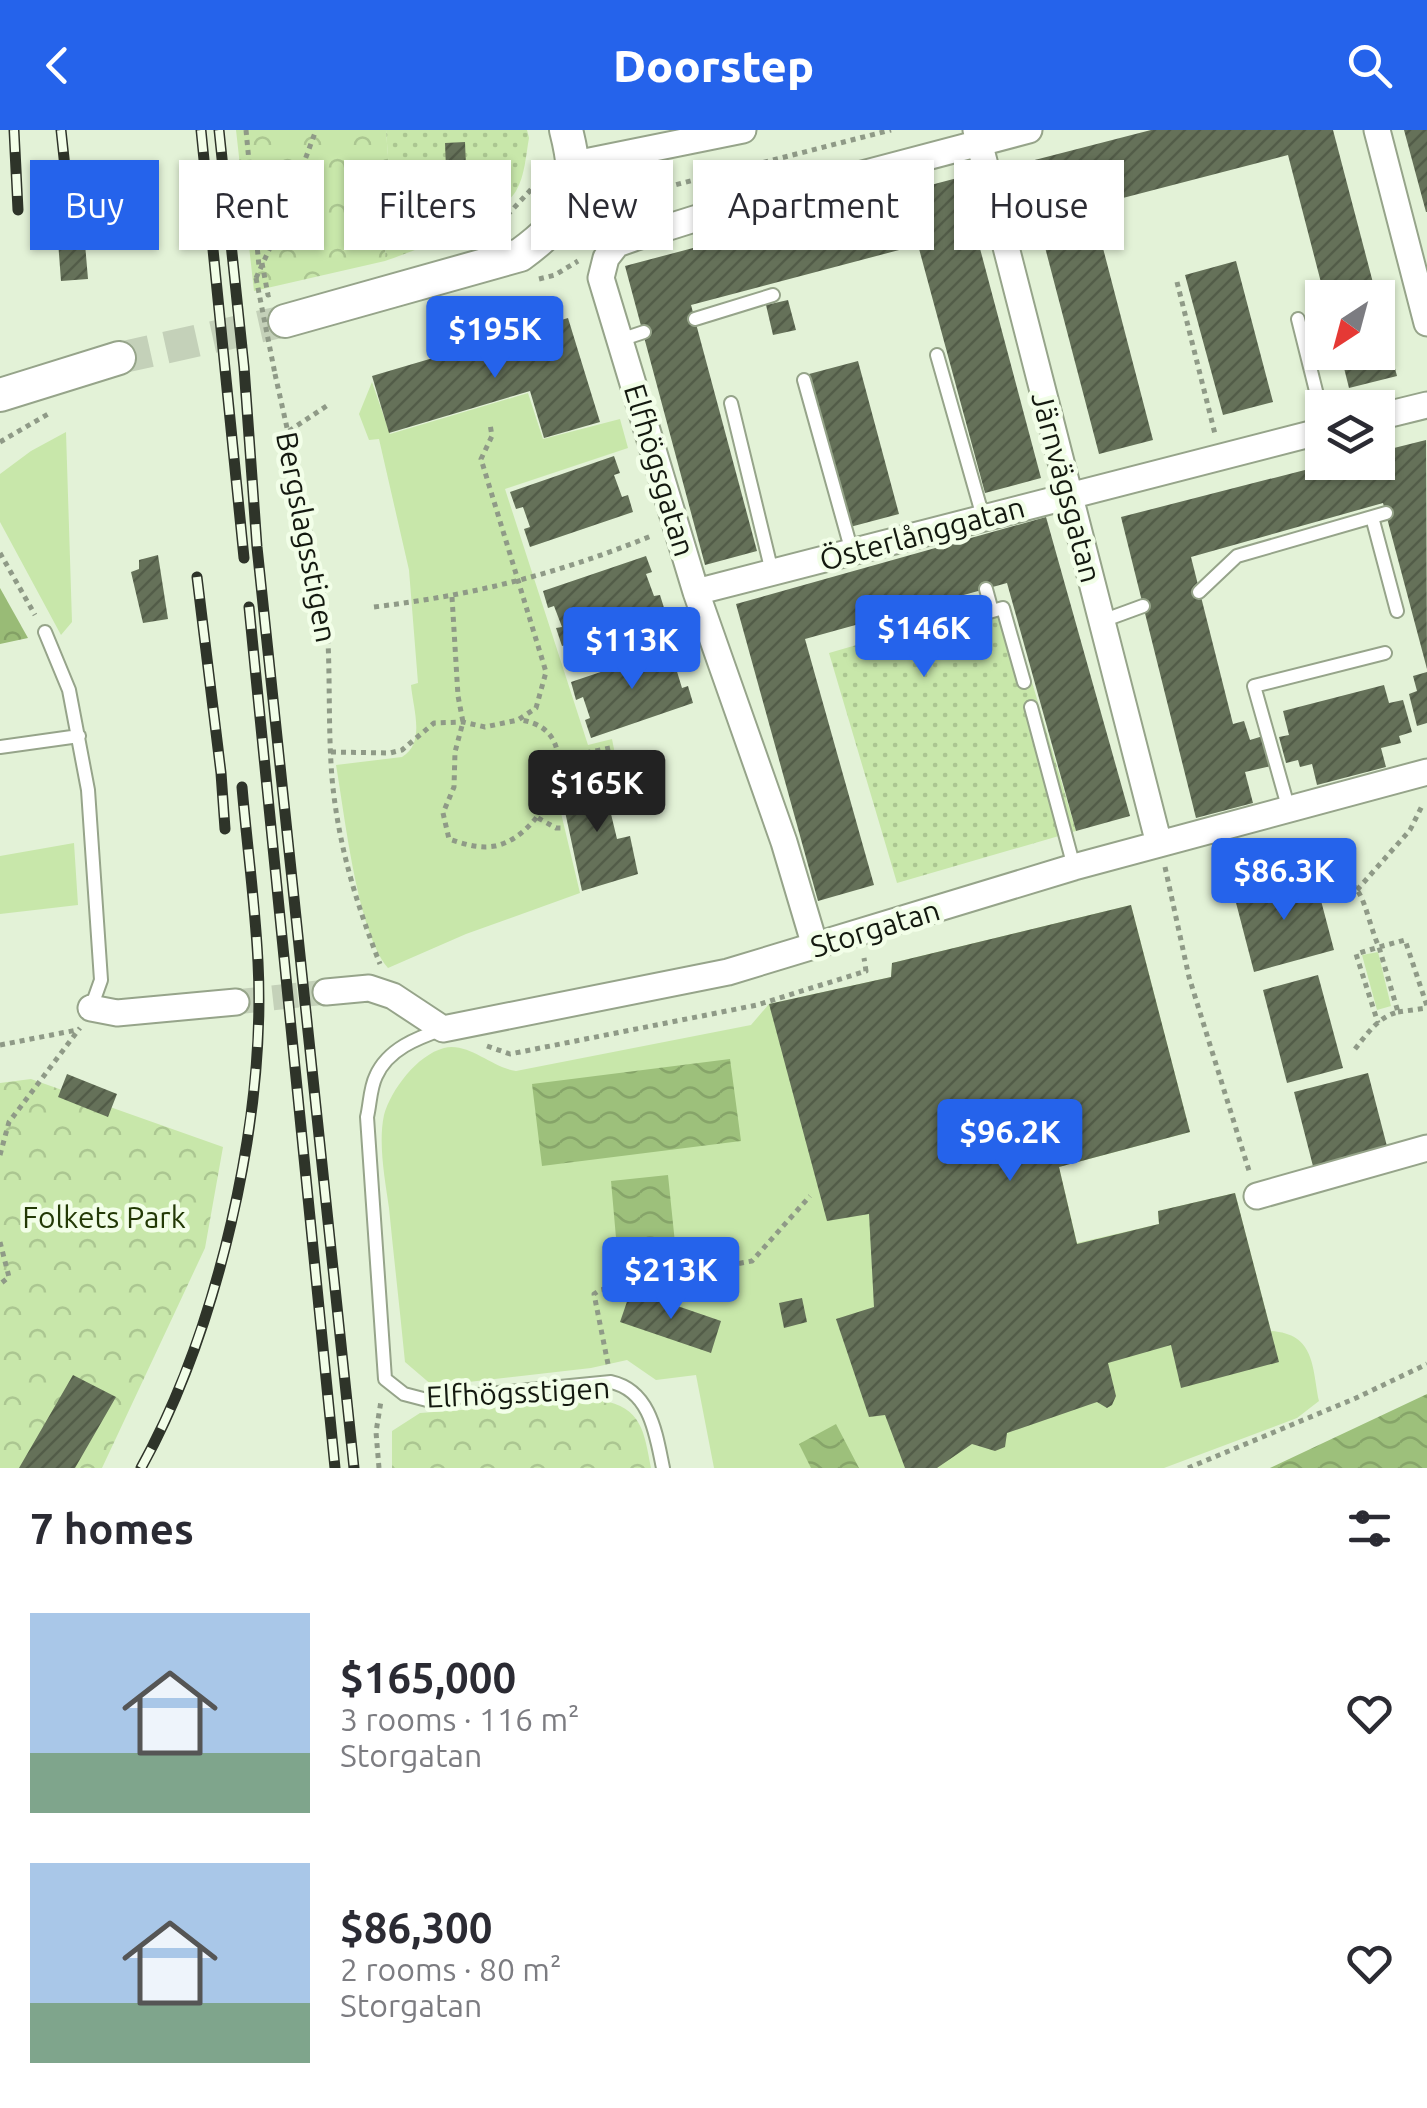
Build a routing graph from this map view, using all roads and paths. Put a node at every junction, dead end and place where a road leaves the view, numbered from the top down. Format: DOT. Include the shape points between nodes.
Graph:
graph roads {
  1 [pos="246,130"];
  2 [pos="316,130"];
  3 [pos="566,130"];
  4 [pos="744,130"];
  5 [pos="891,130"];
  6 [pos="1030,130"];
  7 [pos="1377,130"];
  8 [pos="977,137"];
  9 [pos="632,154"];
  10 [pos="561,160"];
  11 [pos="589,160"];
  12 [pos="634,160"];
  13 [pos="673,186"];
  14 [pos="531,189"];
  15 [pos="511,211"];
  16 [pos="673,227"];
  17 [pos="531,247"];
  18 [pos="613,250"];
  19 [pos="261,266"];
  20 [pos="1177,282"];
  21 [pos="773,295"];
  22 [pos="286,306"];
  23 [pos="695,319"];
  24 [pos="1298,319"];
  25 [pos="1427,323"];
  26 [pos="937,355"];
  27 [pos="119,358"];
  28 [pos="804,380"];
  29 [pos="1316,390"];
  30 [pos="0,396"];
  31 [pos="731,403"];
  32 [pos="328,405"];
  33 [pos="1427,405"];
  34 [pos="1395,413"];
  35 [pos="36,419"];
  36 [pos="490,424"];
  37 [pos="288,432"];
  38 [pos="1305,435"];
  39 [pos="0,442"];
  40 [pos="1220,456"];
  41 [pos="1069,495"];
  42 [pos="975,525"];
  43 [pos="677,526"];
  44 [pos="0,552"];
  45 [pos="852,552"];
  46 [pos="772,572"];
  47 [pos="520,582"];
  48 [pos="986,589"];
  49 [pos="696,592"];
  50 [pos="1199,592"];
  51 [pos="452,597"];
  52 [pos="1143,606"];
  53 [pos="374,607"];
  54 [pos="992,611"];
  55 [pos="1397,611"];
  56 [pos="1102,621"];
  57 [pos="44,632"];
  58 [pos="915,633"];
  59 [pos="1385,653"];
  60 [pos="1024,682"];
  61 [pos="1032,706"];
  62 [pos="518,720"];
  63 [pos="464,722"];
  64 [pos="79,736"];
  65 [pos="0,747"];
  66 [pos="610,748"];
  67 [pos="331,752"];
  68 [pos="559,764"];
  69 [pos="1427,772"];
  70 [pos="1422,806"];
  71 [pos="1288,810"];
  72 [pos="538,818"];
  73 [pos="565,828"];
  74 [pos="1284,842"];
  75 [pos="1159,844"];
  76 [pos="1074,867"];
  77 [pos="1357,890"];
  78 [pos="815,946"];
  79 [pos="1379,947"];
  80 [pos="863,954"];
  81 [pos="326,992"];
  82 [pos="381,992"];
  83 [pos="236,1002"];
  84 [pos="1427,1007"];
  85 [pos="1398,1012"];
  86 [pos="85,1018"];
  87 [pos="1378,1023"];
  88 [pos="443,1029"];
  89 [pos="1355,1050"];
  90 [pos="1427,1148"];
  91 [pos="0,1155"];
  92 [pos="810,1196"];
  93 [pos="1257,1196"];
  94 [pos="0,1242"];
  95 [pos="0,1284"];
  96 [pos="1427,1364"];
  97 [pos="385,1378"];
  98 [pos="612,1382"];
  99 [pos="379,1468"];
  100 [pos="663,1468"];
  101 [pos="1188,1468"];
  1 -- 19 [label="path"];
  2 -- 19 [label="path, Bergslagsstigen"];
  3 -- 10 [label="street"];
  4 -- 9 [label="street"];
  5 -- 13 [label="path"];
  6 -- 8 [label="street"];
  7 -- 25 [label="street"];
  8 -- 16 [label="street"];
  8 -- 41 [label="street, Järnvägsgatan"];
  9 -- 11 [label="street"];
  9 -- 12 [label="path"];
  14 -- 15 [label="path"];
  17 -- 22 [label="street" via="520,255"];
  18 -- 43 [label="street, Elfhögsgatan" via="601,278 632,336"];
  19 -- 22 [label="path" via="268,296"];
  19 -- 37 [label="path, Bergslagsstigen, bridge" via="256,278"];
  20 -- 40 [label="path"];
  21 -- 23 [label="lane"];
  24 -- 29 [label="lane"];
  26 -- 42 [label="lane"];
  27 -- 30 [label="street"];
  28 -- 45 [label="lane"];
  31 -- 46 [label="lane"];
  32 -- 37 [label="path"];
  33 -- 34 [label="street"];
  35 -- 39 [label="path"];
  36 -- 47 [label="path" via="482,459"];
  37 -- 67 [label="path, Bergslagsstigen" via="329,630"];
  38 -- 40 [label="street, Österlånggatan"];
  40 -- 41 [label="street, Österlånggatan"];
  41 -- 42 [label="street, Österlånggatan"];
  41 -- 56 [label="street, Järnvägsgatan"];
  42 -- 45 [label="street, Österlånggatan"];
  43 -- 47 [label="path"];
  43 -- 49 [label="street, Elfhögsgatan"];
  44 -- 57 [label="path"];
  45 -- 46 [label="street, Österlånggatan"];
  46 -- 49 [label="street, Österlånggatan"];
  47 -- 51 [label="path"];
  47 -- 62 [label="path" via="546,672 536,708"];
  48 -- 54 [label="lane"];
  49 -- 78 [label="street, Elfhögsgatan"];
  50 -- 55 [label="lane" via="1237,556 1379,515"];
  51 -- 53 [label="path"];
  51 -- 63 [label="path"];
  52 -- 56 [label="lane"];
  54 -- 58 [label="lane"];
  54 -- 60 [label="lane" via="1003,608"];
  56 -- 75 [label="street, Järnvägsgatan"];
  57 -- 64 [label="lane" via="69,690"];
  59 -- 71 [label="lane" via="1254,686"];
  61 -- 76 [label="lane"];
  62 -- 63 [label="path" via="486,727"];
  62 -- 68 [label="path" via="546,734"];
  63 -- 67 [label="path" via="434,722 411,745 390,753"];
  63 -- 72 [label="path" via="443,813 449,839 492,846"];
  64 -- 65 [label="lane"];
  64 -- 86 [label="lane" via="101,980"];
  66 -- 68 [label="path"];
  67 -- 82 [label="path, Bergslagsstigen" via="352,892 381,966"];
  68 -- 72 [label="path"];
  69 -- 71 [label="street, Storgatan"];
  70 -- 77 [label="path" via="1410,830"];
  71 -- 75 [label="street, Storgatan"];
  72 -- 73 [label="path"];
  74 -- 77 [label="path"];
  75 -- 76 [label="street, Storgatan"];
  75 -- 93 [label="path" via="1190,977"];
  76 -- 78 [label="street, Storgatan"];
  77 -- 79 [label="path"];
  78 -- 88 [label="street, Storgatan" via="728,972"];
  79 -- 84 [label="path" via="1405,940"];
  79 -- 85 [label="path"];
  79 -- 87 [label="path" via="1356,954"];
  80 -- 88 [label="path" via="866,970 794,996 510,1054"];
  81 -- 82 [label="street"];
  82 -- 88 [label="street"];
  83 -- 86 [label="street"];
  84 -- 85 [label="path"];
  85 -- 87 [label="path"];
  86 -- 91 [label="path" via="9,1122"];
  87 -- 89 [label="path"];
  88 -- 97 [label="lane" via="407,1042 384,1066 368,1118"];
  90 -- 93 [label="street"];
  92 -- 98 [label="path" via="752,1261 594,1294"];
  94 -- 95 [label="path" via="9,1277"];
  96 -- 101 [label="path"];
  97 -- 98 [label="lane, Elfhögsstigen" via="404,1394 427,1400"];
  97 -- 99 [label="path" via="376,1432"];
  98 -- 100 [label="lane, Elfhögsstigen" via="652,1414"];
}
